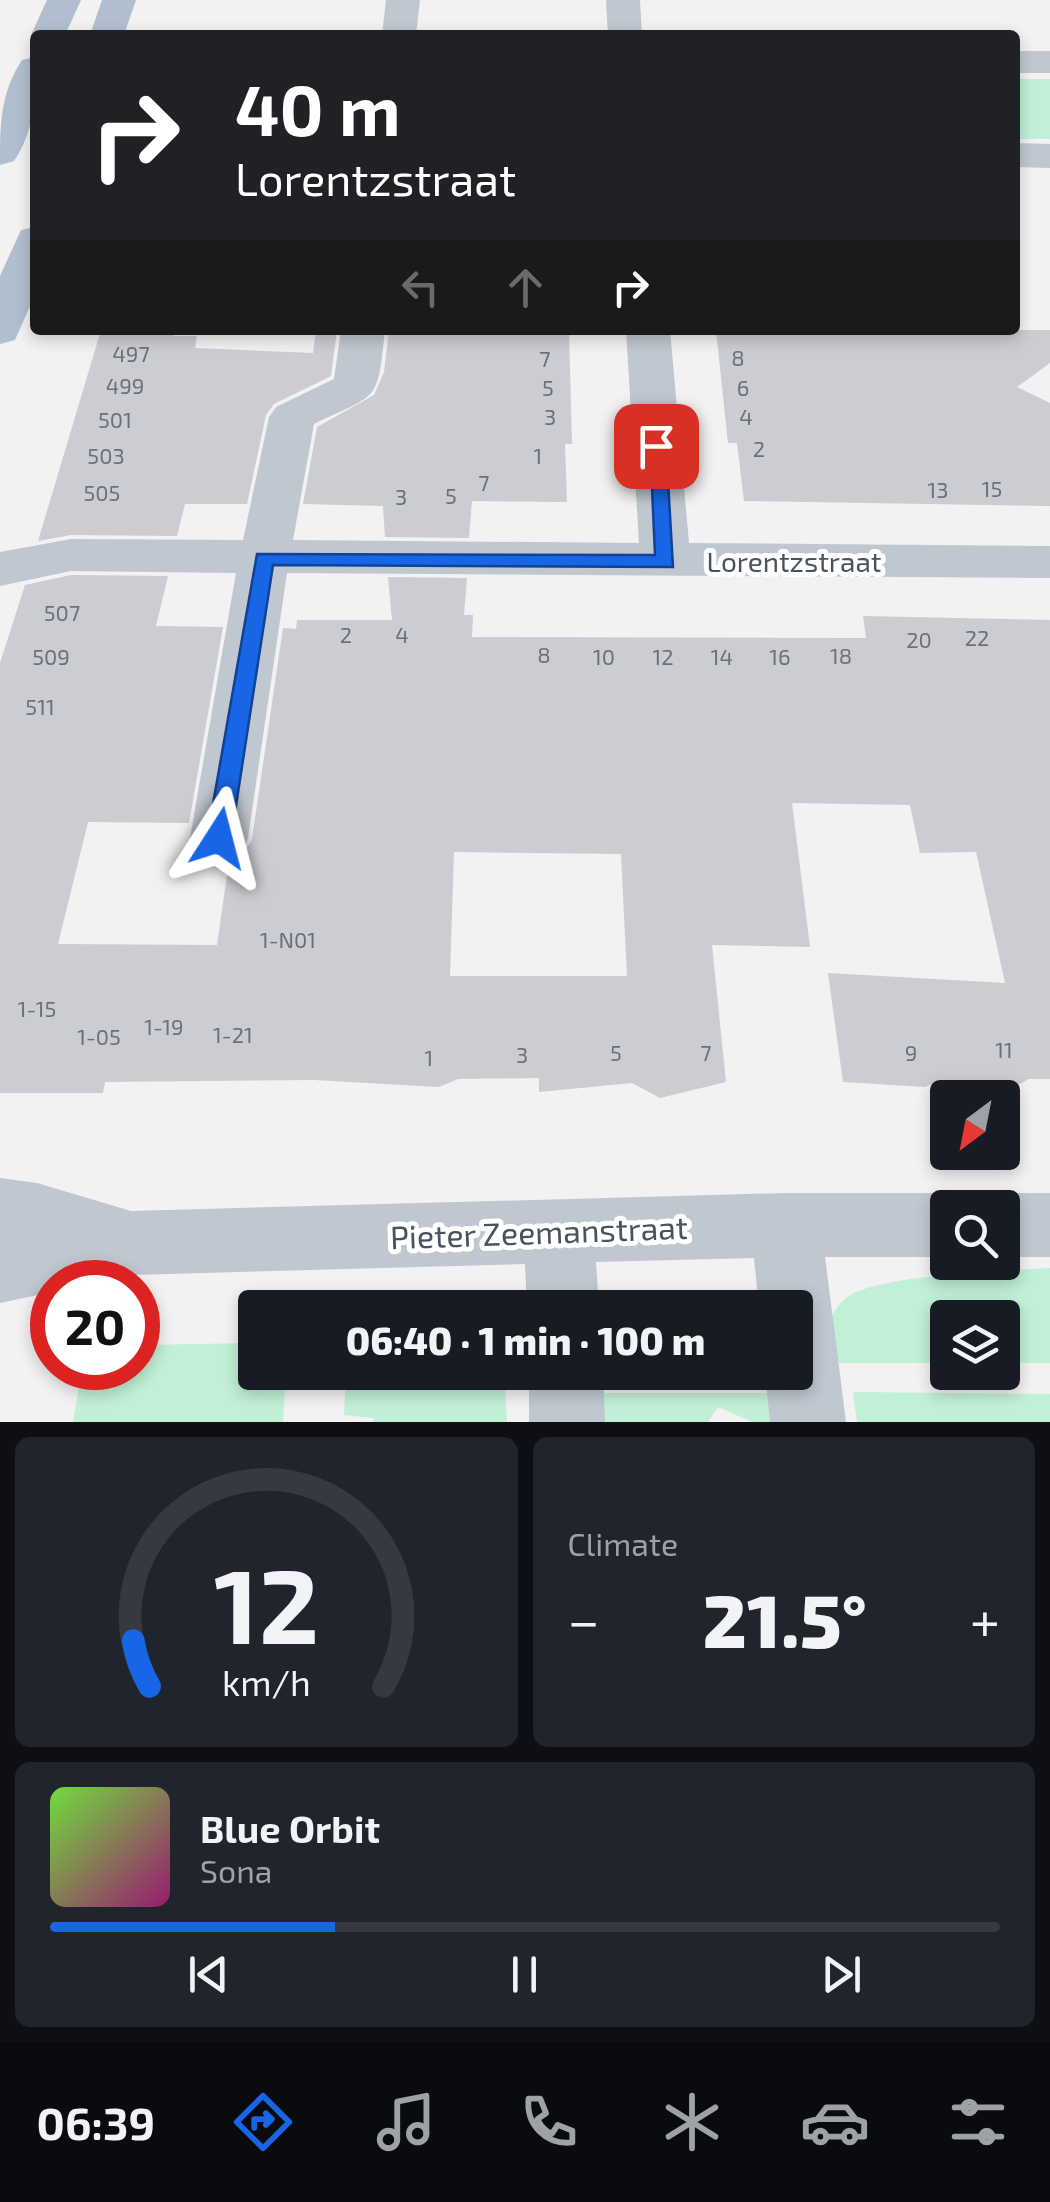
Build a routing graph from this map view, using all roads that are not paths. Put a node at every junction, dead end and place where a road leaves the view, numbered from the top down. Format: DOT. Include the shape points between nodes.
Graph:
graph roads {
  1 [pos="64,0"];
  2 [pos="119,0"];
  3 [pos="403,0"];
  4 [pos="623,0"];
  5 [pos="50,30"];
  6 [pos="109,30"];
  7 [pos="399,30"];
  8 [pos="626,30"];
  9 [pos="1020,62"];
  10 [pos="1050,62"];
  11 [pos="30,80"];
  12 [pos="0,154"];
  13 [pos="1020,156"];
  14 [pos="1050,156"];
  15 [pos="30,251"];
  16 [pos="0,331"];
  17 [pos="361,335"];
  18 [pos="648,335"];
  19 [pos="264,558"];
  20 [pos="666,562"];
  21 [pos="1050,562"];
  22 [pos="0,569"];
  23 [pos="219,838"];
  24 [pos="0,1209"];
  25 [pos="786,1224"];
  26 [pos="930,1224"];
  27 [pos="1020,1225"];
  28 [pos="1050,1225"];
  29 [pos="559,1234"];
  30 [pos="130,1243"];
  31 [pos="0,1270"];
  32 [pos="562,1290"];
  33 [pos="566,1390"];
  34 [pos="567,1422"];
  35 [pos="808,1422"];
  1 -- 5 [label="main road"];
  2 -- 6 [label="main road"];
  3 -- 7 [label="street"];
  4 -- 8 [label="street"];
  9 -- 10 [label="street"];
  11 -- 12 [label="main road"];
  13 -- 14 [label="street"];
  15 -- 16 [label="main road"];
  17 -- 19 [label="street" via="356,386 292,417"];
  18 -- 20 [label="street"];
  19 -- 20 [label="street, Lorentzstraat"];
  19 -- 22 [label="street, Lorentzstraat" via="71,554"];
  19 -- 23 [label="street"];
  20 -- 21 [label="street, Lorentzstraat"];
  24 -- 30 [label="street, Pieter Zeemanstraat"];
  25 -- 26 [label="street, Pieter Zeemanstraat"];
  25 -- 29 [label="street, Pieter Zeemanstraat"];
  25 -- 35 [label="street"];
  27 -- 28 [label="street"];
  29 -- 30 [label="street, Pieter Zeemanstraat"];
  29 -- 32 [label="street"];
  30 -- 31 [label="street, Pieter Zeemanstraat"];
  33 -- 34 [label="street"];
}
